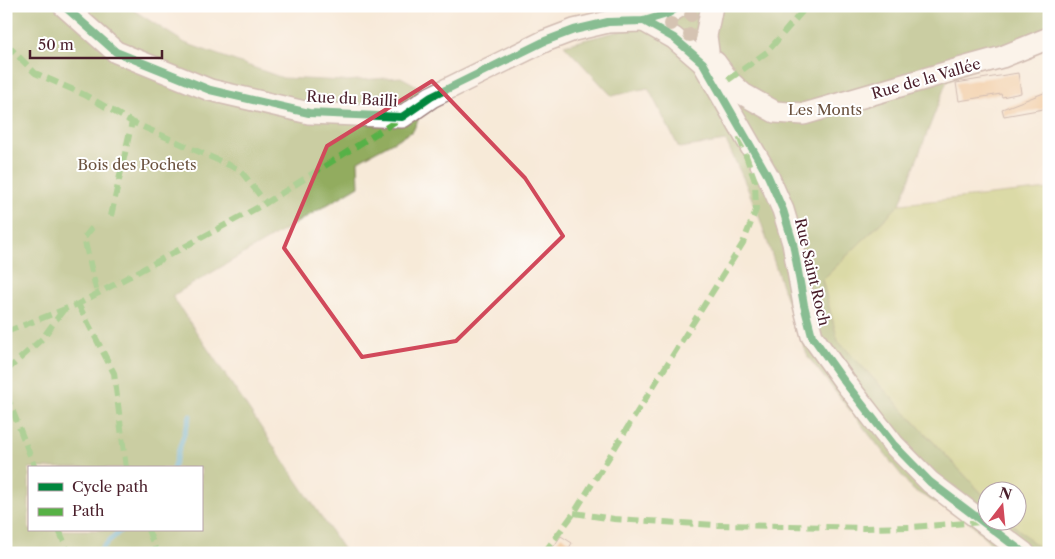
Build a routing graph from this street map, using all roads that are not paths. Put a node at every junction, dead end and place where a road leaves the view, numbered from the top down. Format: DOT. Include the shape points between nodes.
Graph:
graph roads {
  1 [pos="64,6"];
  2 [pos="680,6"];
  3 [pos="712,6"];
  4 [pos="644,21"];
  5 [pos="1049,38"];
  6 [pos="705,57"];
  7 [pos="1024,553"];
  1 -- 4 [label="street, Rue du Bailli" via="116,52 210,90 309,113 402,117 431,97 545,41 608,22"];
  2 -- 4 [label="street, Rue du Bailli"];
  3 -- 6 [label="street, Rue Saint Roch"];
  4 -- 6 [label="street, Rue Saint Roch"];
  5 -- 6 [label="street, Rue de la Vallée" via="1002,58 804,114 775,112 743,94"];
  6 -- 7 [label="street, Rue Saint Roch" via="729,110 768,176 783,210 794,243 812,336 893,444 917,470"];
}
